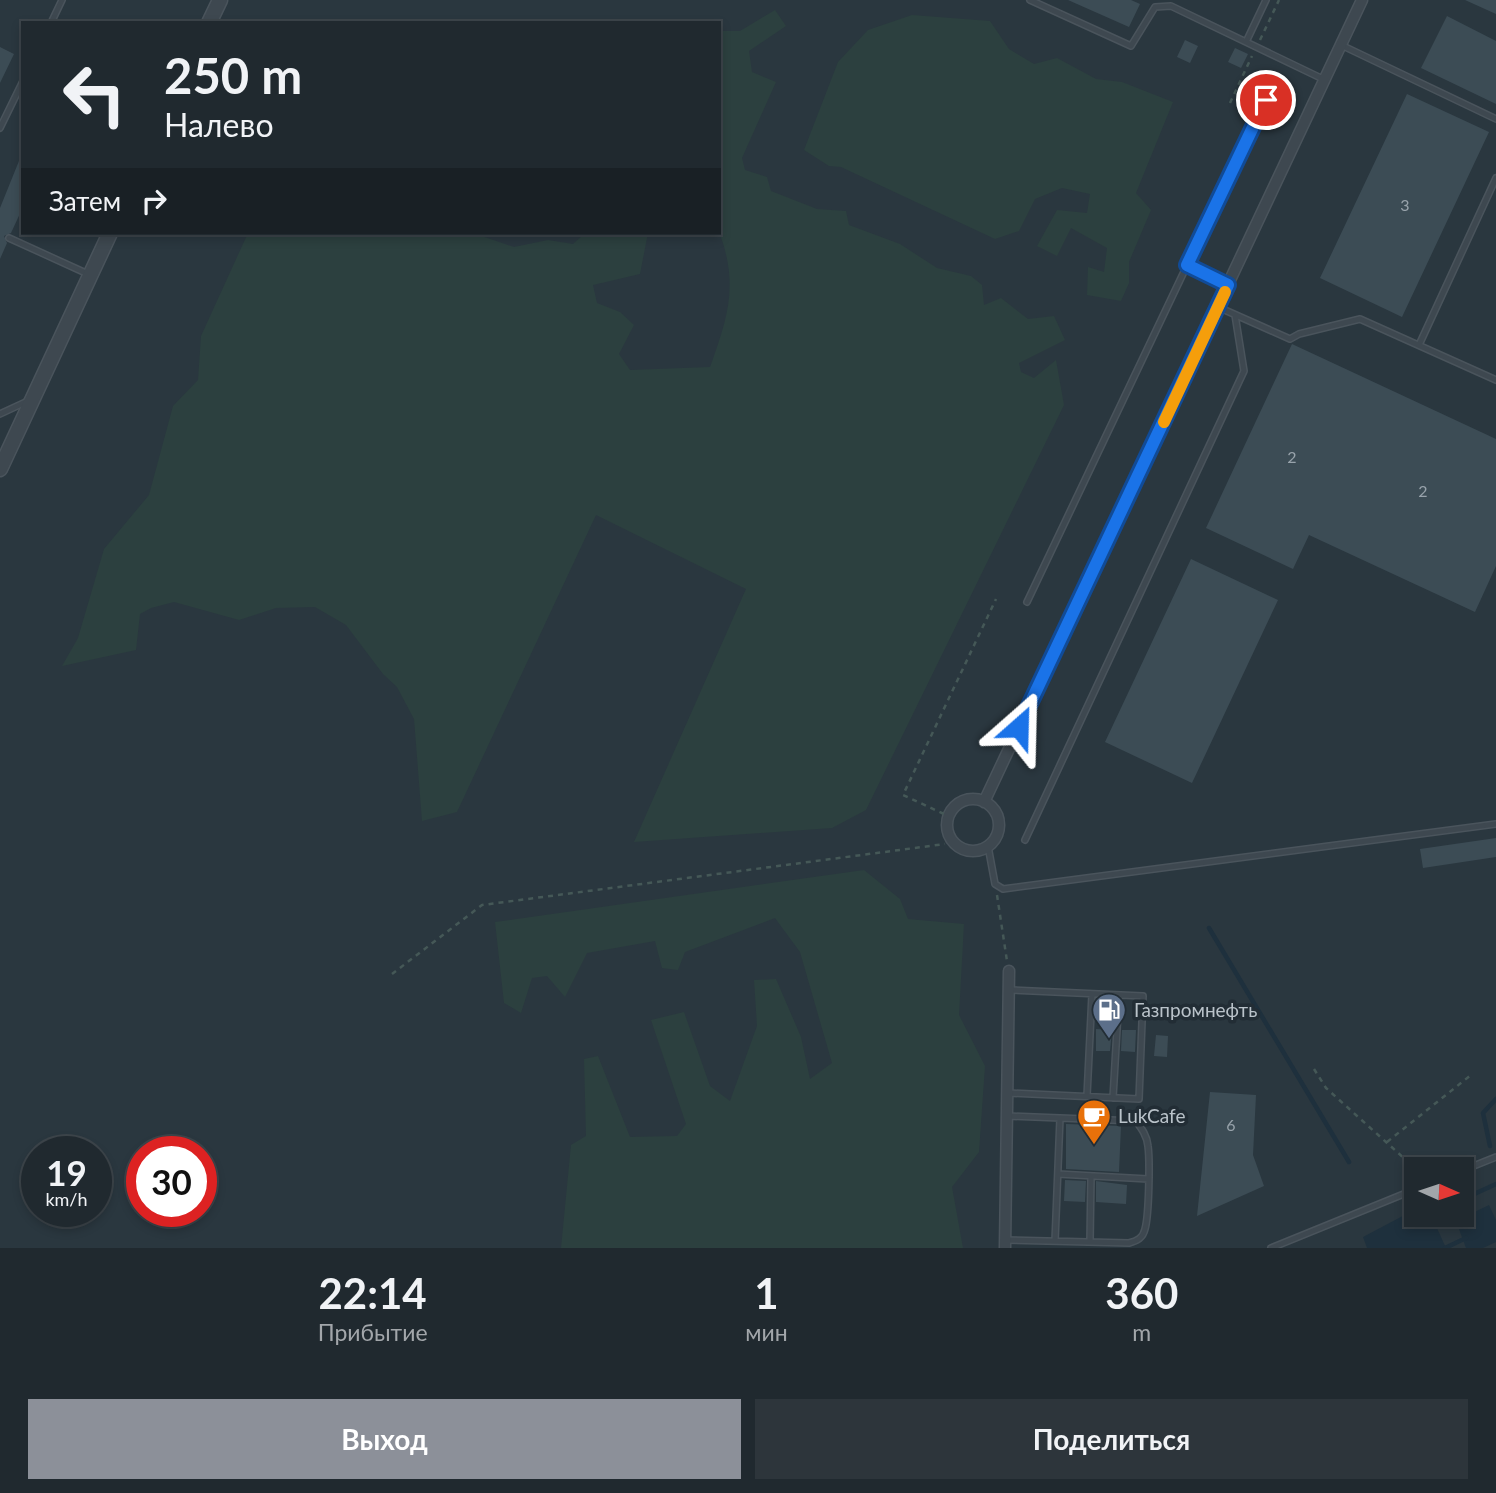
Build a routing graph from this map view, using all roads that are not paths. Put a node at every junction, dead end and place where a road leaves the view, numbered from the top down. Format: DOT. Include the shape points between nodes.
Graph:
graph roads {
  1 [pos="62,0"];
  2 [pos="220,0"];
  3 [pos="1030,0"];
  4 [pos="1266,0"];
  5 [pos="1362,0"];
  6 [pos="52,21"];
  7 [pos="210,21"];
  8 [pos="1247,42"];
  9 [pos="1341,45"];
  10 [pos="1277,76"];
  11 [pos="1325,80"];
  12 [pos="21,85"];
  13 [pos="1496,119"];
  14 [pos="0,128"];
  15 [pos="1496,178"];
  16 [pos="109,235"];
  17 [pos="9,238"];
  18 [pos="1187,265"];
  19 [pos="90,275"];
  20 [pos="1228,285"];
  21 [pos="1218,307"];
  22 [pos="1235,315"];
  23 [pos="1419,345"];
  24 [pos="1496,380"];
  25 [pos="33,398"];
  26 [pos="0,414"];
  27 [pos="0,469"];
  28 [pos="1027,602"];
  29 [pos="984,802"];
  30 [pos="1496,824"];
  31 [pos="1025,840"];
  32 [pos="988,846"];
  33 [pos="1009,971"];
  34 [pos="1010,990"];
  35 [pos="1092,993"];
  36 [pos="1119,995"];
  37 [pos="1008,1093"];
  38 [pos="1087,1096"];
  39 [pos="1113,1098"];
  40 [pos="1008,1116"];
  41 [pos="1060,1118"];
  42 [pos="1496,1157"];
  43 [pos="1474,1166"];
  44 [pos="1058,1174"];
  45 [pos="1091,1175"];
  46 [pos="1148,1179"];
  47 [pos="1404,1194"];
  48 [pos="1055,1241"];
  49 [pos="1090,1242"];
  50 [pos="1005,1244"];
  51 [pos="1271,1248"];
  1 -- 6 [label="lane"];
  2 -- 7 [label="street"];
  3 -- 8 [label="lane" via="1131,46 1147,15 1163,5"];
  4 -- 8 [label="lane"];
  5 -- 9 [label="street"];
  8 -- 11 [label="lane"];
  9 -- 11 [label="street"];
  9 -- 13 [label="lane"];
  10 -- 18 [label="lane"];
  11 -- 20 [label="street"];
  12 -- 14 [label="lane"];
  15 -- 23 [label="lane"];
  16 -- 19 [label="street"];
  17 -- 19 [label="lane"];
  18 -- 20 [label="lane"];
  18 -- 28 [label="lane"];
  19 -- 25 [label="street"];
  20 -- 21 [label="street"];
  21 -- 22 [label="lane"];
  21 -- 29 [label="street"];
  22 -- 23 [label="lane" via="1290,339 1360,319"];
  22 -- 31 [label="lane" via="1244,371"];
  23 -- 24 [label="lane"];
  25 -- 26 [label="lane"];
  25 -- 27 [label="street"];
  29 -- 32 [label="street" via="993,808 999,828"];
  29 -- 32 [label="street" via="974,799 954,807 948,827 958,846 978,850"];
  30 -- 32 [label="lane" via="998,888"];
  33 -- 34 [label="street"];
  34 -- 35 [label="lane"];
  34 -- 37 [label="street"];
  35 -- 36 [label="lane"];
  35 -- 38 [label="lane"];
  36 -- 39 [label="lane"];
  36 -- 39 [label="lane" via="1143,996 1139,1099"];
  37 -- 38 [label="lane"];
  37 -- 40 [label="street"];
  38 -- 39 [label="lane"];
  40 -- 41 [label="lane"];
  40 -- 50 [label="street"];
  41 -- 44 [label="lane"];
  41 -- 46 [label="lane" via="1136,1121 1148,1145"];
  42 -- 43 [label="lane"];
  44 -- 45 [label="lane"];
  44 -- 48 [label="lane"];
  45 -- 46 [label="lane"];
  45 -- 49 [label="lane"];
  46 -- 49 [label="lane" via="1145,1230 1139,1240"];
  47 -- 51 [label="lane"];
  48 -- 49 [label="lane"];
  48 -- 50 [label="lane"];
}
